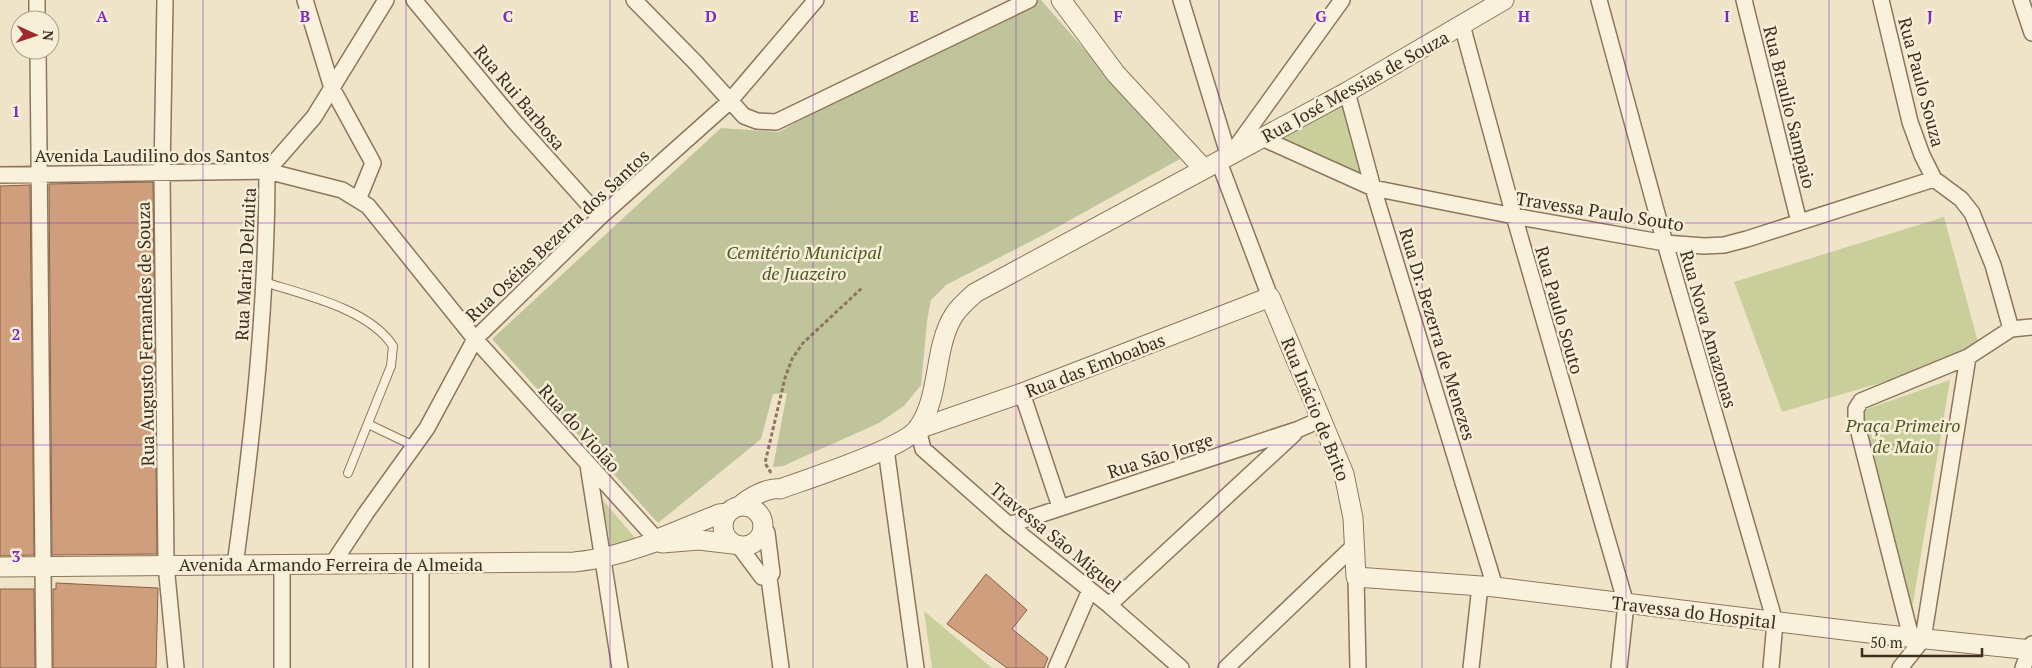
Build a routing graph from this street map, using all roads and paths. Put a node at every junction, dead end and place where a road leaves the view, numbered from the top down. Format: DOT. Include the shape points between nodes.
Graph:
graph roads {
  1 [pos="165,0"];
  2 [pos="305,0"];
  3 [pos="386,0"];
  4 [pos="414,0"];
  5 [pos="816,0"];
  6 [pos="1029,0"];
  7 [pos="1060,0"];
  8 [pos="1342,0"];
  9 [pos="1504,0"];
  10 [pos="1599,0"];
  11 [pos="1744,0"];
  12 [pos="1881,0"];
  13 [pos="2021,0"];
  14 [pos="640,2"];
  15 [pos="1183,2"];
  16 [pos="1462,25"];
  17 [pos="2032,33"];
  18 [pos="38,60"];
  19 [pos="332,88"];
  20 [pos="1347,92"];
  21 [pos="729,102"];
  22 [pos="1262,138"];
  23 [pos="1217,163"];
  24 [pos="267,171"];
  25 [pos="162,173"];
  26 [pos="0,175"];
  27 [pos="40,175"];
  28 [pos="1934,179"];
  29 [pos="1373,188"];
  30 [pos="358,200"];
  31 [pos="1514,216"];
  32 [pos="600,217"];
  33 [pos="1799,222"];
  34 [pos="1665,243"];
  35 [pos="264,282"];
  36 [pos="863,287"];
  37 [pos="1270,297"];
  38 [pos="2032,327"];
  39 [pos="2011,329"];
  40 [pos="475,339"];
  41 [pos="1968,357"];
  42 [pos="1022,393"];
  43 [pos="1322,419"];
  44 [pos="368,424"];
  45 [pos="918,429"];
  46 [pos="1299,429"];
  47 [pos="414,446"];
  48 [pos="886,449"];
  49 [pos="588,465"];
  50 [pos="348,473"];
  51 [pos="780,490"];
  52 [pos="1060,507"];
  53 [pos="734,510"];
  54 [pos="763,524"];
  55 [pos="1009,525"];
  56 [pos="658,541"];
  57 [pos="736,545"];
  58 [pos="1355,545"];
  59 [pos="602,559"];
  60 [pos="334,563"];
  61 [pos="422,564"];
  62 [pos="166,565"];
  63 [pos="235,565"];
  64 [pos="282,566"];
  65 [pos="0,567"];
  66 [pos="44,567"];
  67 [pos="1356,577"];
  68 [pos="769,578"];
  69 [pos="1488,586"];
  70 [pos="1090,590"];
  71 [pos="1626,604"];
  72 [pos="1109,605"];
  73 [pos="1775,622"];
  74 [pos="1917,638"];
  75 [pos="2031,648"];
  76 [pos="44,668"];
  77 [pos="176,668"];
  78 [pos="282,668"];
  79 [pos="421,668"];
  80 [pos="620,668"];
  81 [pos="781,668"];
  82 [pos="916,668"];
  83 [pos="1056,668"];
  84 [pos="1181,668"];
  85 [pos="1226,668"];
  86 [pos="1358,668"];
  87 [pos="1471,668"];
  88 [pos="1619,668"];
  89 [pos="1771,668"];
  90 [pos="1900,668"];
  91 [pos="2023,668"];
  1 -- 25 [label="street, Rua Augusto Fernandes de Souza"];
  2 -- 19 [label="street"];
  3 -- 19 [label="street, Rua Maria Delzuita"];
  4 -- 32 [label="street, Rua Rui Barbosa" via="514,121"];
  5 -- 21 [label="street, Rua Oséias Bezerra dos Santos"];
  6 -- 21 [label="street" via="776,122 757,121 744,116"];
  7 -- 23 [label="street" via="1116,74"];
  8 -- 23 [label="street"];
  9 -- 16 [label="street, Rua José Messias de Souza"];
  10 -- 34 [label="street, Rua Nova Amazonas"];
  11 -- 33 [label="street, Rua Braulio Sampaio"];
  12 -- 28 [label="street, Rua Paulo Souza" via="1910,122"];
  13 -- 17 [label="street"];
  14 -- 21 [label="street"];
  15 -- 23 [label="street, Rua Inácio de Brito"];
  16 -- 20 [label="street, Rua José Messias de Souza"];
  16 -- 31 [label="street, Rua Paulo Souto"];
  18 -- 27 [label="street"];
  19 -- 24 [label="street, Rua Maria Delzuita" via="314,117"];
  19 -- 30 [label="street" via="373,163"];
  20 -- 22 [label="street, Rua José Messias de Souza"];
  20 -- 29 [label="street, Rua Dr. Bezerra de Menezes"];
  21 -- 32 [label="street, Rua Oséias Bezerra dos Santos"];
  22 -- 23 [label="street, Rua José Messias de Souza"];
  22 -- 29 [label="street, Travessa Paulo Souto"];
  23 -- 37 [label="street, Rua Inácio de Brito"];
  23 -- 45 [label="street, Rua José Messias de Souza" via="975,293 953,316 931,399"];
  24 -- 25 [label="street, Avenida Laudilino dos Santos"];
  24 -- 30 [label="street, Avenida Laudilino dos Santos" via="342,190"];
  24 -- 35 [label="street, Rua Maria Delzuita"];
  25 -- 27 [label="street, Avenida Laudilino dos Santos"];
  25 -- 62 [label="street, Rua Augusto Fernandes de Souza"];
  26 -- 27 [label="street, Avenida Laudilino dos Santos"];
  27 -- 66 [label="street"];
  28 -- 33 [label="street, Travessa Paulo Souto"];
  28 -- 39 [label="street, Rua Paulo Souza" via="1961,199 1972,213 1993,264"];
  29 -- 31 [label="street, Travessa Paulo Souto"];
  29 -- 69 [label="street, Rua Dr. Bezerra de Menezes"];
  30 -- 40 [label="street, Avenida Laudilino dos Santos" via="368,206"];
  31 -- 34 [label="street, Travessa Paulo Souto"];
  31 -- 71 [label="street, Rua Paulo Souto"];
  32 -- 40 [label="street, Rua Oséias Bezerra dos Santos"];
  33 -- 34 [label="street, Travessa Paulo Souto" via="1724,245"];
  34 -- 73 [label="street, Rua Nova Amazonas"];
  35 -- 44 [label="lane" via="346,310 390,342 394,350 391,366"];
  35 -- 63 [label="street, Rua Maria Delzuita" via="253,423"];
  36 -- 51 [label="path" via="803,343 784,378 765,463"];
  37 -- 42 [label="street, Rua das Emboabas"];
  37 -- 43 [label="street, Rua Inácio de Brito"];
  38 -- 39 [label="street"];
  39 -- 41 [label="street"];
  40 -- 47 [label="street, Rua Oséias Bezerra dos Santos"];
  40 -- 49 [label="street, Rua do Violão"];
  41 -- 74 [label="street"];
  41 -- 74 [label="street" via="1861,401 1856,409 1856,420"];
  42 -- 45 [label="street, Rua das Emboabas"];
  42 -- 52 [label="street"];
  43 -- 46 [label="street, Rua São Jorge"];
  43 -- 58 [label="street, Rua Inácio de Brito" via="1344,474"];
  44 -- 47 [label="lane"];
  44 -- 50 [label="lane"];
  45 -- 48 [label="street, Rua das Emboabas"];
  45 -- 55 [label="street, Travessa São Miguel" via="923,449"];
  46 -- 52 [label="street, Rua São Jorge"];
  46 -- 72 [label="street"];
  47 -- 60 [label="street, Rua Oséias Bezerra dos Santos"];
  48 -- 51 [label="street, Rua das Emboabas"];
  48 -- 82 [label="street"];
  49 -- 56 [label="street, Rua do Violão"];
  49 -- 59 [label="street"];
  51 -- 53 [label="street, Rua das Emboabas" via="775,488 746,500"];
  51 -- 54 [label="street"];
  52 -- 55 [label="street, Rua São Jorge"];
  53 -- 54 [label="street" via="754,509"];
  53 -- 56 [label="street, Rua das Emboabas" via="710,517"];
  53 -- 57 [label="street" via="724,519 724,533"];
  54 -- 57 [label="street" via="762,534 753,544"];
  54 -- 68 [label="street" via="772,573"];
  55 -- 70 [label="street, Travessa São Miguel"];
  56 -- 57 [label="street" via="699,540"];
  56 -- 59 [label="street, Avenida Armando Ferreira de Almeida"];
  57 -- 68 [label="street" via="762,578"];
  58 -- 67 [label="street, Rua Inácio de Brito"];
  58 -- 85 [label="street"];
  59 -- 61 [label="street, Avenida Armando Ferreira de Almeida"];
  59 -- 80 [label="street"];
  60 -- 61 [label="street, Avenida Armando Ferreira de Almeida"];
  60 -- 64 [label="street, Avenida Armando Ferreira de Almeida"];
  61 -- 79 [label="street"];
  62 -- 63 [label="street, Avenida Armando Ferreira de Almeida"];
  62 -- 66 [label="street, Avenida Armando Ferreira de Almeida"];
  62 -- 77 [label="street, Rua Augusto Fernandes de Souza"];
  63 -- 64 [label="street, Avenida Armando Ferreira de Almeida"];
  64 -- 78 [label="street"];
  65 -- 66 [label="street, Avenida Armando Ferreira de Almeida"];
  66 -- 76 [label="street"];
  67 -- 69 [label="street, Travessa do Hospital"];
  67 -- 86 [label="street, Rua Inácio de Brito"];
  68 -- 81 [label="street"];
  69 -- 71 [label="street, Travessa do Hospital"];
  69 -- 87 [label="street"];
  70 -- 72 [label="street, Travessa São Miguel"];
  70 -- 83 [label="street"];
  71 -- 73 [label="street, Travessa do Hospital"];
  71 -- 88 [label="street"];
  72 -- 84 [label="street, Travessa São Miguel"];
  73 -- 74 [label="street, Travessa do Hospital"];
  73 -- 89 [label="street, Rua Nova Amazonas"];
  74 -- 75 [label="street, Travessa do Hospital"];
  74 -- 90 [label="street"];
  75 -- 91 [label="street"];
}
